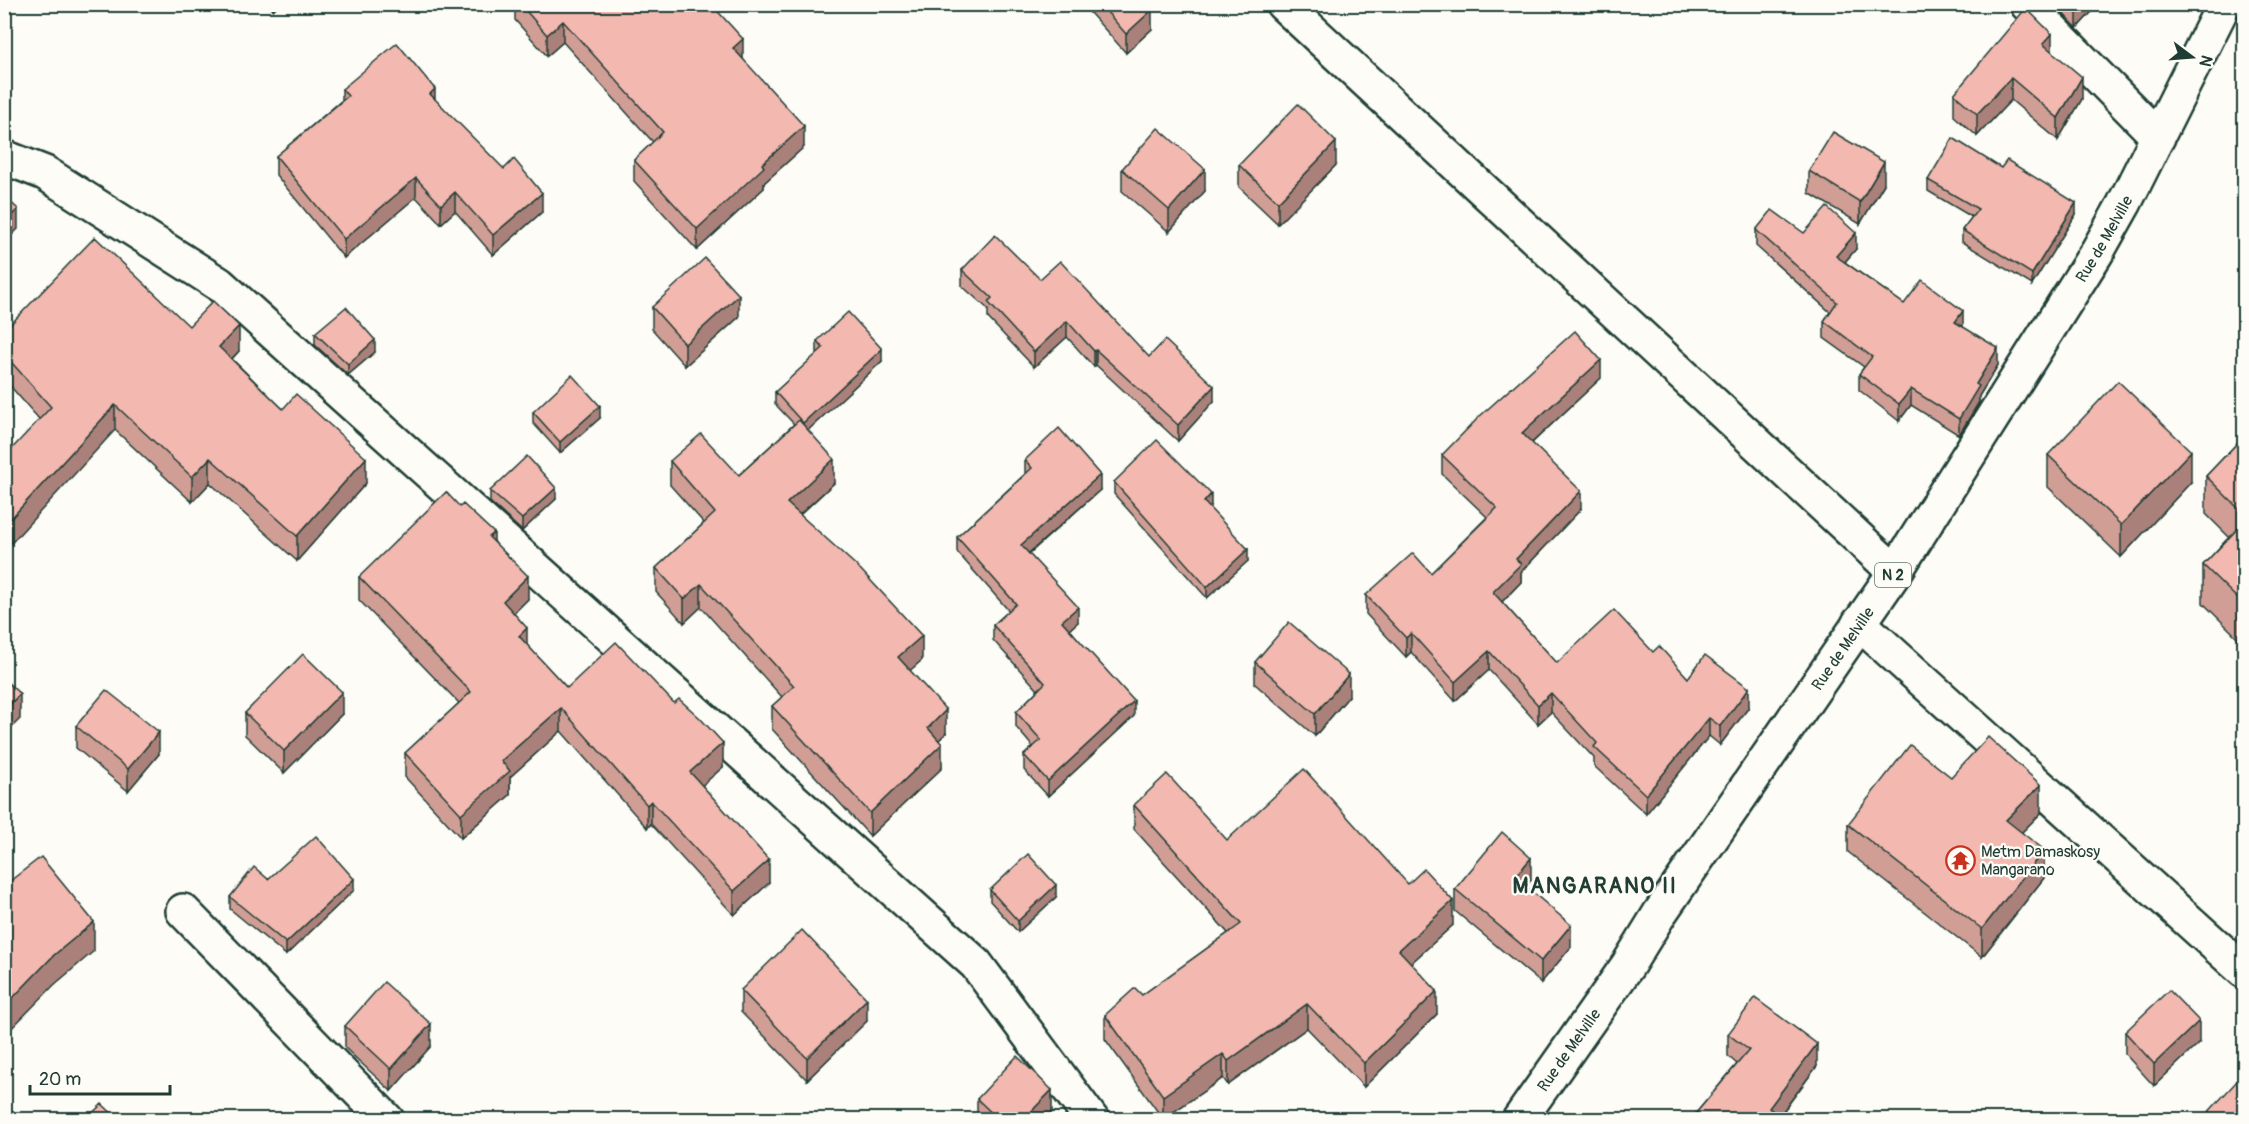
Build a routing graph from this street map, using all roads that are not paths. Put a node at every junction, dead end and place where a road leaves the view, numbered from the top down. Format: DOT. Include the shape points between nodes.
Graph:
graph roads {
  1 [pos="1283,4"];
  2 [pos="2027,4"];
  3 [pos="2224,4"];
  4 [pos="2158,137"];
  5 [pos="4,157"];
  6 [pos="1895,572"];
  7 [pos="1859,622"];
  8 [pos="183,911"];
  9 [pos="2244,971"];
  10 [pos="387,1119"];
  11 [pos="1092,1119"];
  12 [pos="1519,1119"];
  1 -- 6 [label="street"];
  2 -- 4 [label="street"];
  3 -- 4 [label="street, Rue de Melville / N 2"];
  4 -- 6 [label="street, Rue de Melville / N 2" via="2097,252"];
  5 -- 11 [label="street" via="45,173 219,284 976,964"];
  6 -- 7 [label="street, Rue de Melville / N 2"];
  7 -- 9 [label="street"];
  7 -- 12 [label="street, Rue de Melville / N 2" via="1628,965"];
  8 -- 10 [label="street"];
}
